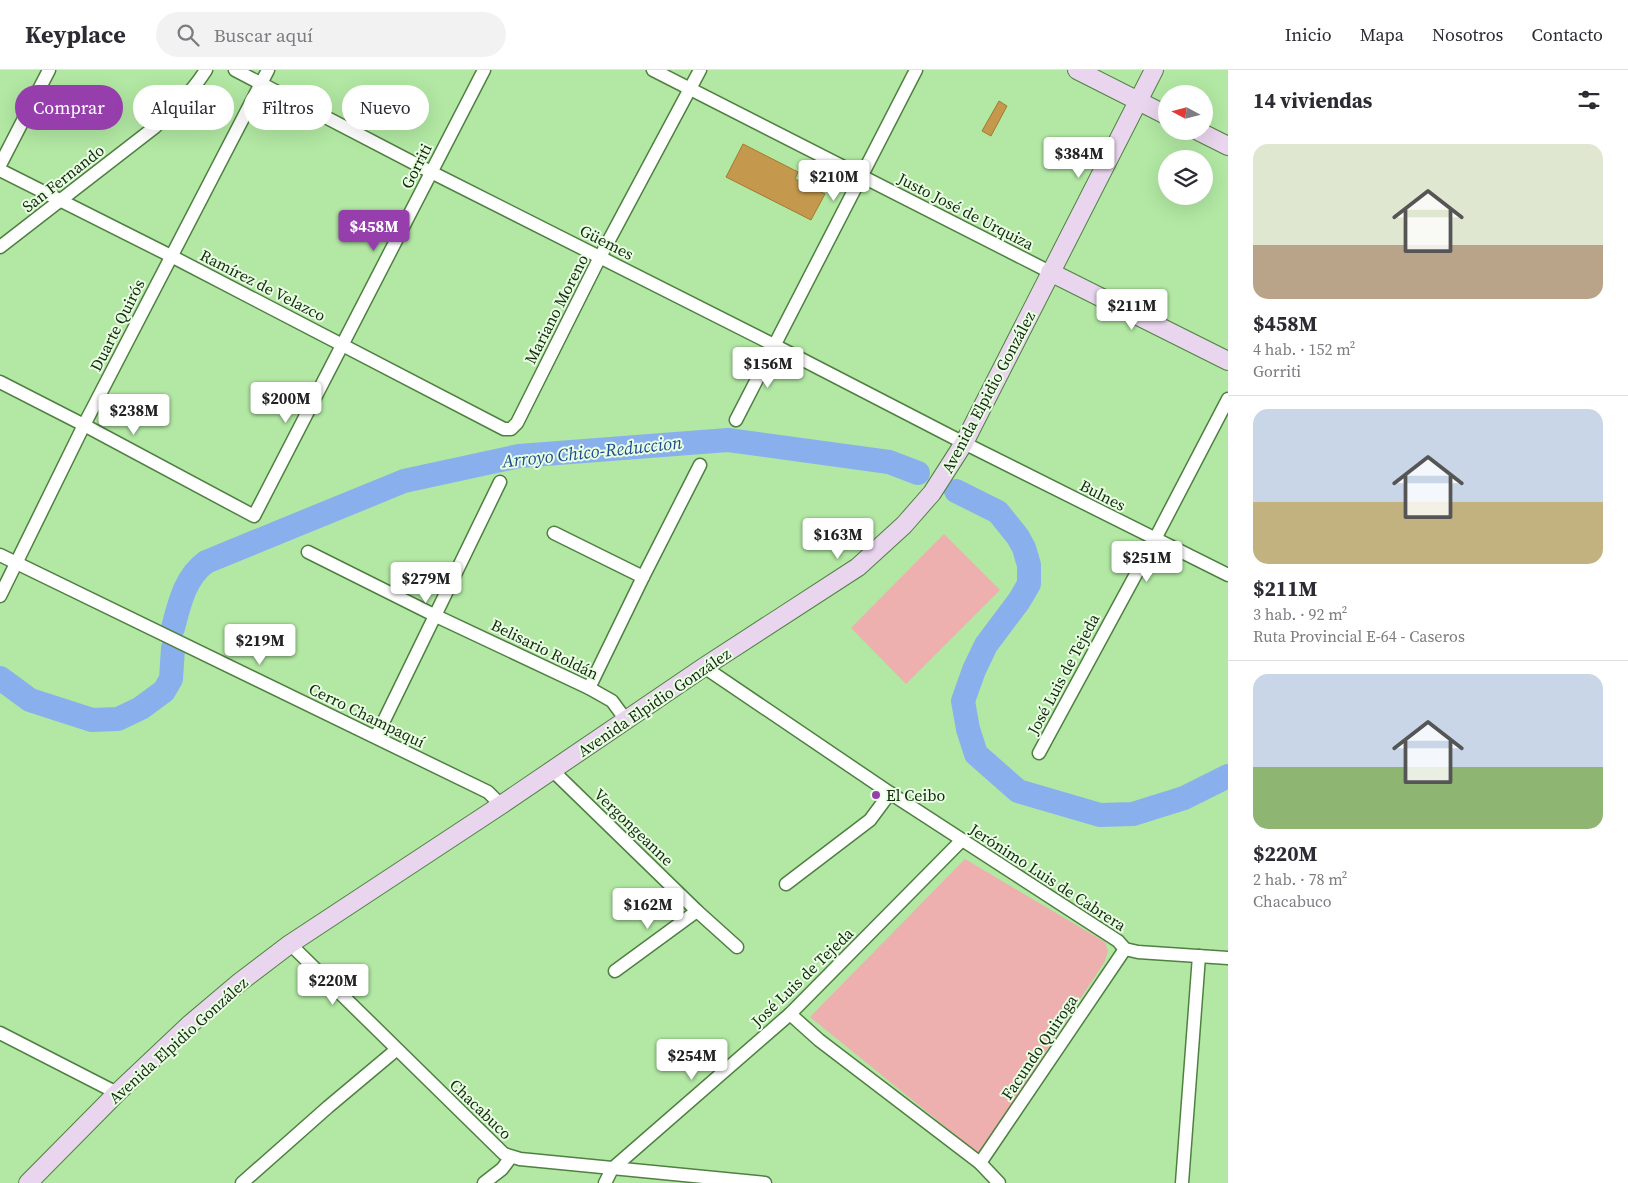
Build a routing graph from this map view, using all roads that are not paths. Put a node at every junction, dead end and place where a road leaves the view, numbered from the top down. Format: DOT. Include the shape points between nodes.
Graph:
graph roads {
  1 [pos="49,70"];
  2 [pos="206,70"];
  3 [pos="235,70"];
  4 [pos="268,70"];
  5 [pos="484,70"];
  6 [pos="653,70"];
  7 [pos="700,70"];
  8 [pos="916,70"];
  9 [pos="1077,70"];
  10 [pos="1154,70"];
  11 [pos="261,83"];
  12 [pos="690,89"];
  13 [pos="1137,101"];
  14 [pos="1158,111"];
  15 [pos="1213,138"];
  16 [pos="1228,146"];
  17 [pos="0,166"];
  18 [pos="0,170"];
  19 [pos="431,172"];
  20 [pos="862,177"];
  21 [pos="61,201"];
  22 [pos="0,247"];
  23 [pos="171,256"];
  24 [pos="600,258"];
  25 [pos="1050,272"];
  26 [pos="342,344"];
  27 [pos="776,346"];
  28 [pos="1228,361"];
  29 [pos="0,382"];
  30 [pos="1228,398"];
  31 [pos="736,420"];
  32 [pos="84,425"];
  33 [pos="511,429"];
  34 [pos="964,443"];
  35 [pos="700,466"];
  36 [pos="500,482"];
  37 [pos="554,533"];
  38 [pos="1155,539"];
  39 [pos="308,552"];
  40 [pos="0,555"];
  41 [pos="17,563"];
  42 [pos="1228,575"];
  43 [pos="643,577"];
  44 [pos="0,596"];
  45 [pos="436,616"];
  46 [pos="704,667"];
  47 [pos="589,688"];
  48 [pos="626,720"];
  49 [pos="376,737"];
  50 [pos="1039,753"];
  51 [pos="552,770"];
  52 [pos="890,793"];
  53 [pos="501,805"];
  54 [pos="962,840"];
  55 [pos="786,884"];
  56 [pos="697,911"];
  57 [pos="290,944"];
  58 [pos="737,947"];
  59 [pos="1125,949"];
  60 [pos="1199,956"];
  61 [pos="1228,958"];
  62 [pos="615,971"];
  63 [pos="790,1014"];
  64 [pos="0,1033"];
  65 [pos="396,1050"];
  66 [pos="117,1093"];
  67 [pos="511,1157"];
  68 [pos="980,1163"];
  69 [pos="612,1169"];
  70 [pos="28,1183"];
  71 [pos="242,1183"];
  72 [pos="484,1183"];
  73 [pos="605,1183"];
  74 [pos="765,1183"];
  75 [pos="999,1183"];
  76 [pos="1182,1183"];
  1 -- 17 [label="street"];
  2 -- 21 [label="street, San Fernando" via="178,106 155,127"];
  3 -- 11 [label="street, Güemes"];
  4 -- 11 [label="street, Duarte Quirós"];
  5 -- 19 [label="street, Gorriti"];
  6 -- 12 [label="street, Justo José de Urquiza"];
  7 -- 12 [label="street, Mariano Moreno"];
  8 -- 20 [label="street"];
  9 -- 13 [label="main road"];
  10 -- 13 [label="main road, Avenida Elpidio González"];
  11 -- 19 [label="street, Güemes"];
  11 -- 23 [label="street, Duarte Quirós"];
  12 -- 20 [label="street, Justo José de Urquiza"];
  12 -- 24 [label="street, Mariano Moreno"];
  13 -- 14 [label="main road"];
  13 -- 25 [label="main road, Avenida Elpidio González"];
  15 -- 16 [label="main road"];
  18 -- 21 [label="street, Ramírez de Velazco"];
  19 -- 24 [label="street, Güemes"];
  19 -- 26 [label="street, Gorriti"];
  20 -- 25 [label="street, Justo José de Urquiza"];
  20 -- 27 [label="street"];
  21 -- 22 [label="street, San Fernando"];
  21 -- 23 [label="street, Ramírez de Velazco"];
  23 -- 26 [label="street, Ramírez de Velazco"];
  23 -- 32 [label="street, Duarte Quirós"];
  24 -- 27 [label="street, Güemes"];
  24 -- 33 [label="street, Mariano Moreno"];
  25 -- 28 [label="main road"];
  25 -- 34 [label="main road, Avenida Elpidio González"];
  26 -- 32 [label="street, Gorriti" via="254,516"];
  26 -- 33 [label="street, Ramírez de Velazco" via="504,429"];
  27 -- 31 [label="street"];
  27 -- 34 [label="street, Güemes"];
  29 -- 32 [label="street"];
  30 -- 38 [label="street, José Luis de Tejeda"];
  32 -- 41 [label="street, Duarte Quirós"];
  34 -- 38 [label="street, Bulnes"];
  34 -- 46 [label="main road, Avenida Elpidio González" via="932,493 904,525 858,567"];
  35 -- 43 [label="street"];
  36 -- 45 [label="street"];
  37 -- 43 [label="street"];
  38 -- 42 [label="street, Bulnes"];
  38 -- 50 [label="street, José Luis de Tejeda"];
  39 -- 45 [label="street, Belisario Roldán"];
  40 -- 41 [label="street, Cerro Champaquí"];
  41 -- 44 [label="street, Duarte Quirós"];
  41 -- 49 [label="street, Cerro Champaquí"];
  43 -- 47 [label="street"];
  45 -- 47 [label="street, Belisario Roldán"];
  45 -- 49 [label="street"];
  46 -- 48 [label="main road, Avenida Elpidio González"];
  46 -- 52 [label="street, Jerónimo Luis de Cabrera"];
  47 -- 48 [label="street, Belisario Roldán" via="612,701"];
  48 -- 51 [label="main road, Avenida Elpidio González"];
  49 -- 53 [label="street, Cerro Champaquí" via="488,792"];
  51 -- 53 [label="main road, Avenida Elpidio González"];
  51 -- 56 [label="street, Vergongeanne"];
  52 -- 54 [label="street, Jerónimo Luis de Cabrera"];
  52 -- 55 [label="street" via="870,820"];
  53 -- 57 [label="main road, Avenida Elpidio González"];
  54 -- 59 [label="street, Jerónimo Luis de Cabrera" via="1118,941"];
  54 -- 63 [label="street, José Luis de Tejeda"];
  56 -- 58 [label="street, Vergongeanne"];
  56 -- 62 [label="street"];
  57 -- 65 [label="street, Chacabuco"];
  57 -- 66 [label="main road, Avenida Elpidio González" via="190,1025"];
  59 -- 60 [label="street, Jerónimo Luis de Cabrera"];
  59 -- 68 [label="street, Facundo Quiroga"];
  60 -- 61 [label="street, Jerónimo Luis de Cabrera"];
  60 -- 76 [label="street"];
  63 -- 68 [label="street" via="819,1040"];
  63 -- 69 [label="street, José Luis de Tejeda"];
  64 -- 66 [label="street"];
  65 -- 67 [label="street, Chacabuco" via="504,1154"];
  65 -- 71 [label="street"];
  66 -- 70 [label="main road, Avenida Elpidio González"];
  67 -- 69 [label="street, Chacabuco"];
  67 -- 72 [label="street"];
  68 -- 75 [label="street"];
  69 -- 73 [label="street"];
  69 -- 74 [label="street, Chacabuco"];
}
